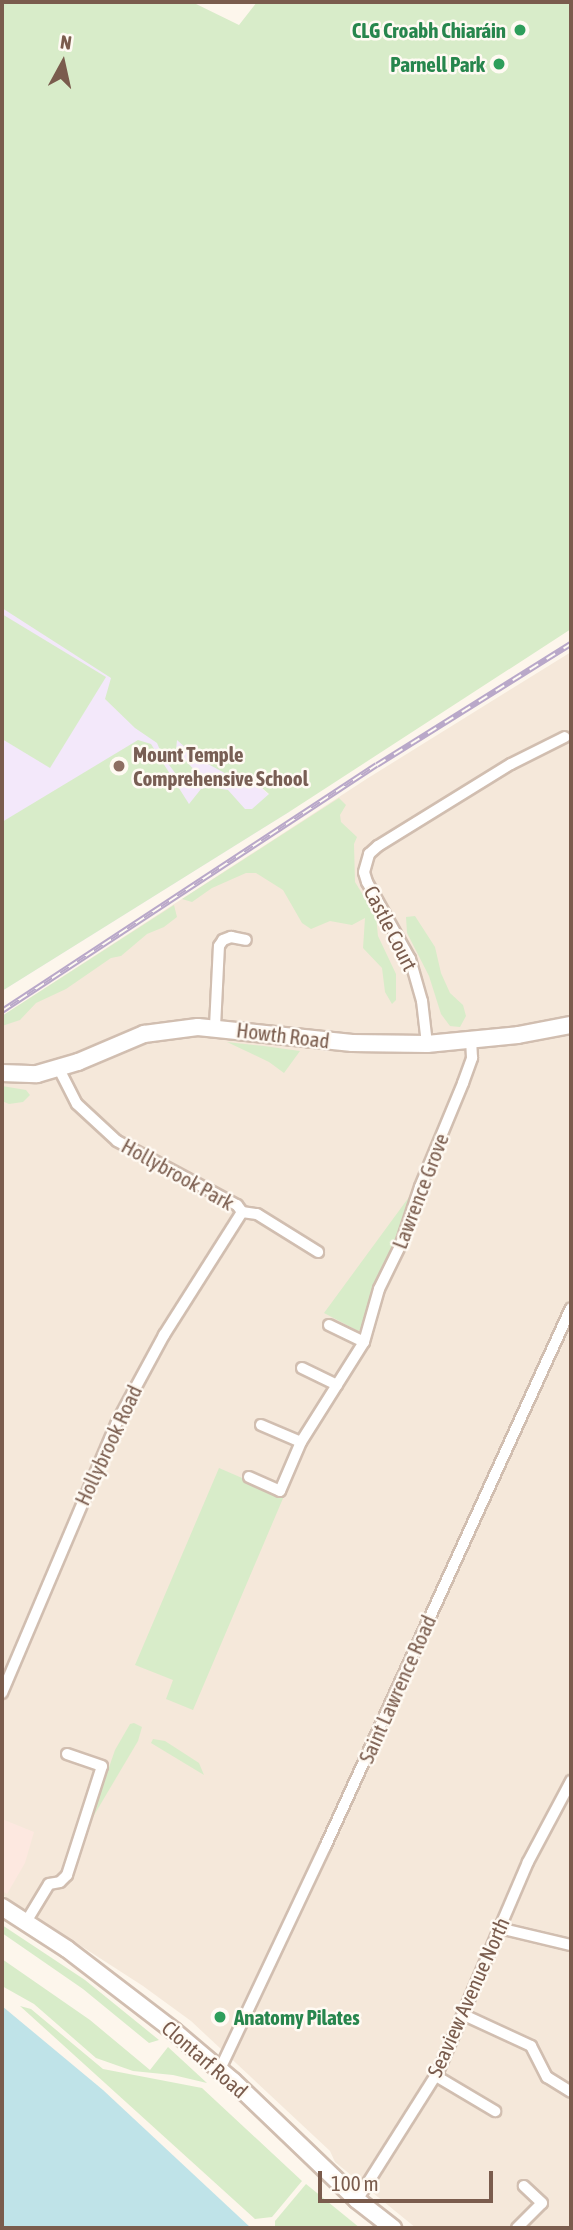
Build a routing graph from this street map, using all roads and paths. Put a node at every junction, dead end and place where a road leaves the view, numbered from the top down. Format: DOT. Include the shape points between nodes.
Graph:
graph roads {
  1 [pos="565,737"];
  2 [pos="246,940"];
  3 [pos="571,1025"];
  4 [pos="215,1027"];
  5 [pos="471,1041"];
  6 [pos="427,1044"];
  7 [pos="59,1069"];
  8 [pos="2,1073"];
  9 [pos="242,1212"];
  10 [pos="318,1252"];
  11 [pos="571,1308"];
  12 [pos="329,1325"];
  13 [pos="365,1342"];
  14 [pos="302,1368"];
  15 [pos="337,1385"];
  16 [pos="261,1424"];
  17 [pos="301,1442"];
  18 [pos="249,1477"];
  19 [pos="2,1661"];
  20 [pos="13,1666"];
  21 [pos="2,1693"];
  22 [pos="66,1754"];
  23 [pos="571,1781"];
  24 [pos="2,1907"];
  25 [pos="26,1922"];
  26 [pos="499,1928"];
  27 [pos="571,1945"];
  28 [pos="464,2015"];
  29 [pos="220,2069"];
  30 [pos="436,2076"];
  31 [pos="571,2092"];
  32 [pos="495,2111"];
  33 [pos="524,2186"];
  34 [pos="357,2200"];
  35 [pos="393,2228"];
  36 [pos="516,2228"];
  1 -- 6 [label="street, Castle Court" via="511,764 378,846 365,864 367,882 410,959 422,1001"];
  2 -- 4 [label="street" via="231,937 219,946"];
  3 -- 5 [label="main road, Howth Road"];
  4 -- 6 [label="main road, Howth Road" via="352,1043"];
  4 -- 7 [label="main road, Howth Road" via="144,1034"];
  5 -- 6 [label="main road, Howth Road"];
  5 -- 13 [label="street, Lawrence Grove" via="472,1058 401,1244 379,1289"];
  7 -- 8 [label="main road, Howth Road" via="31,1075"];
  7 -- 9 [label="street, Hollybrook Park" via="77,1104 117,1141 237,1205"];
  9 -- 10 [label="street, Hollybrook Park" via="257,1214"];
  9 -- 20 [label="street, Hollybrook Road" via="164,1335 118,1420"];
  11 -- 29 [label="street, Saint Lawrence Road"];
  12 -- 13 [label="street"];
  13 -- 15 [label="street, Lawrence Grove"];
  14 -- 15 [label="street"];
  15 -- 17 [label="street, Lawrence Grove"];
  16 -- 17 [label="street"];
  17 -- 18 [label="street, Lawrence Grove" via="280,1491"];
  19 -- 20 [label="street"];
  20 -- 21 [label="street, Hollybrook Road"];
  22 -- 25 [label="street" via="102,1766 67,1875 49,1884"];
  23 -- 26 [label="street, Seaview Avenue North"];
  24 -- 25 [label="main road, Clontarf Road"];
  25 -- 29 [label="main road, Clontarf Road"];
  26 -- 27 [label="street"];
  26 -- 28 [label="street, Seaview Avenue North"];
  28 -- 30 [label="street, Seaview Avenue North"];
  28 -- 31 [label="street" via="526,2042 547,2077"];
  29 -- 34 [label="main road, Clontarf Road"];
  30 -- 32 [label="street"];
  30 -- 34 [label="street, Seaview Avenue North"];
  33 -- 36 [label="street" via="542,2203"];
  34 -- 35 [label="main road, Clontarf Road"];
}
